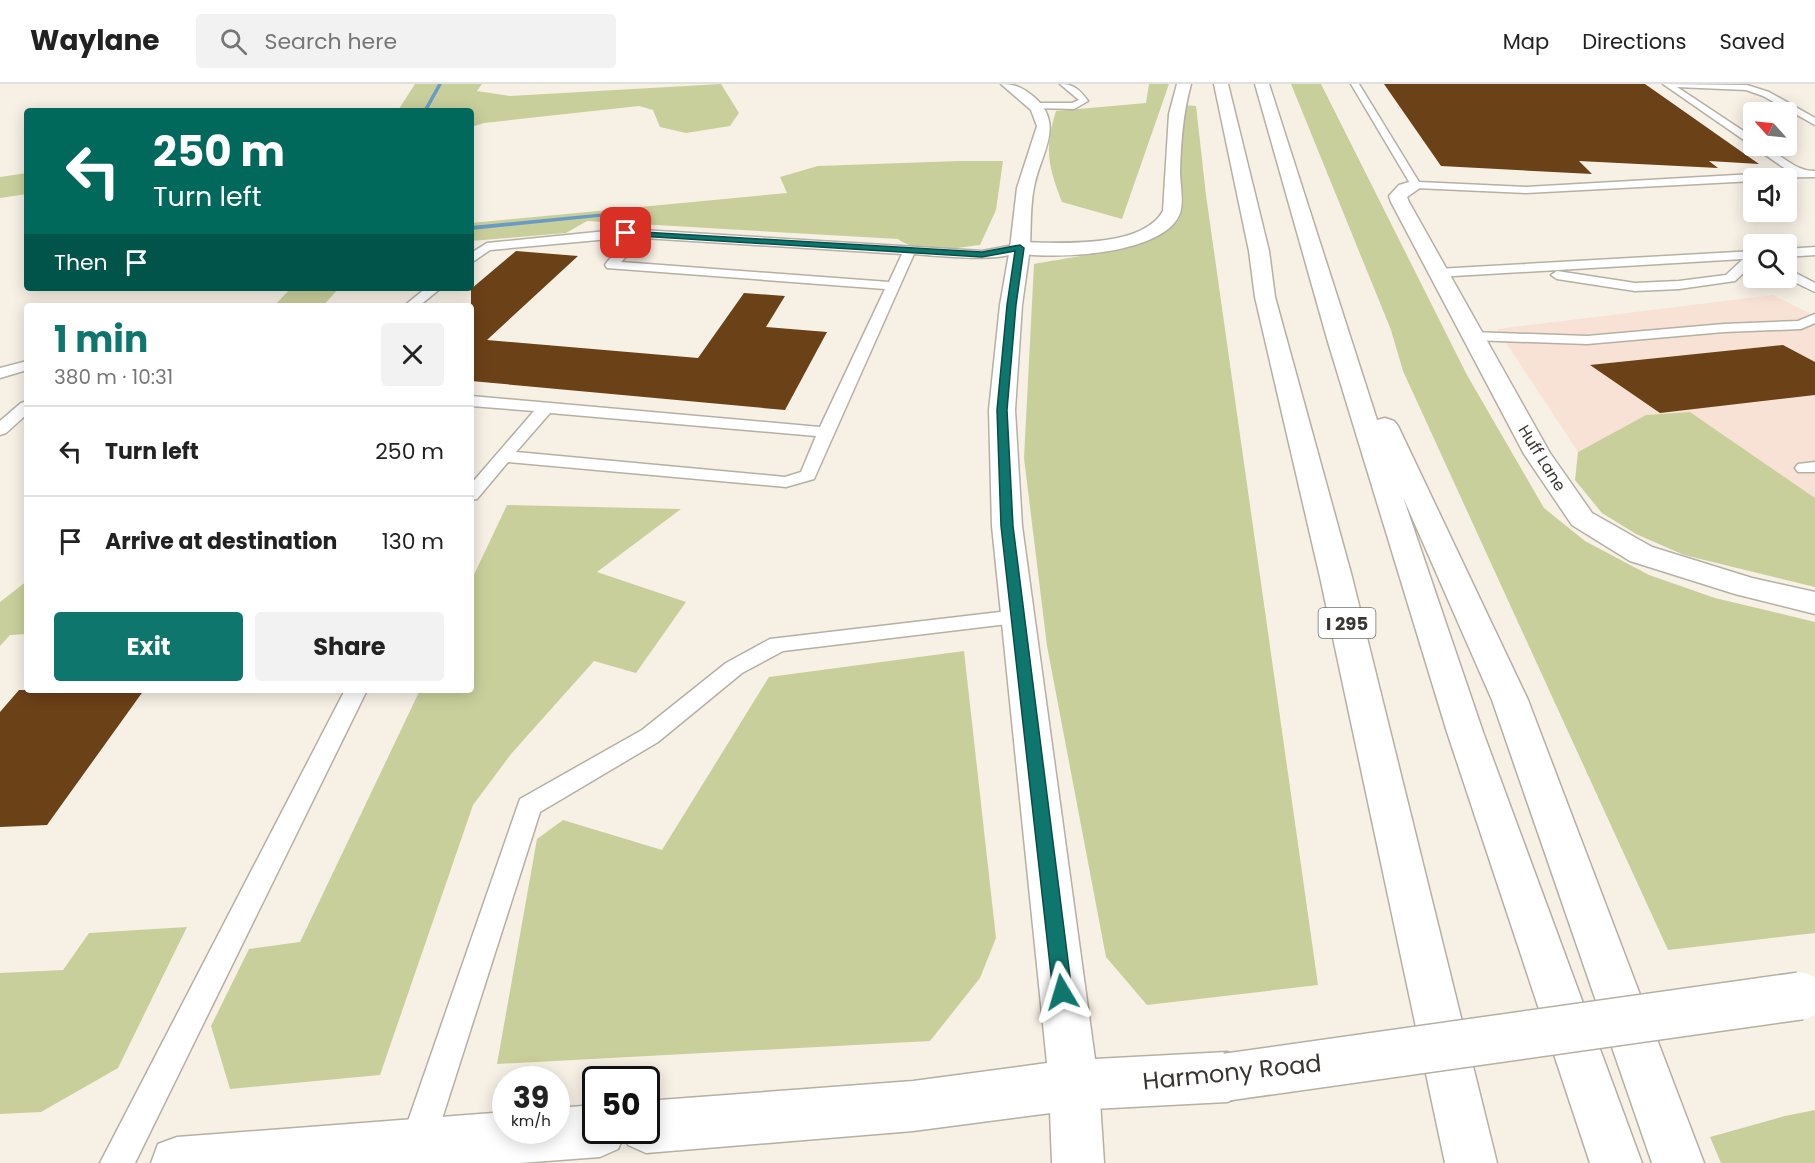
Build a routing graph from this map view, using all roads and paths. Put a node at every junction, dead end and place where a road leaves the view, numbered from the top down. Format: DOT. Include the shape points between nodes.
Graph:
graph roads {
  1 [pos="1008,84"];
  2 [pos="1064,84"];
  3 [pos="1184,84"];
  4 [pos="1221,84"];
  5 [pos="1262,84"];
  6 [pos="1355,84"];
  7 [pos="1666,84"];
  8 [pos="1673,84"];
  9 [pos="1037,106"];
  10 [pos="1815,122"];
  11 [pos="1743,136"];
  12 [pos="1773,156"];
  13 [pos="1815,174"];
  14 [pos="1801,175"];
  15 [pos="1416,185"];
  16 [pos="641,234"];
  17 [pos="1020,248"];
  18 [pos="910,250"];
  19 [pos="1815,251"];
  20 [pos="1797,252"];
  21 [pos="1743,257"];
  22 [pos="474,258"];
  23 [pos="1743,266"];
  24 [pos="1515,268"];
  25 [pos="1437,273"];
  26 [pos="1797,278"];
  27 [pos="894,286"];
  28 [pos="1815,288"];
  29 [pos="430,291"];
  30 [pos="1324,294"];
  31 [pos="415,303"];
  32 [pos="1815,318"];
  33 [pos="1472,336"];
  34 [pos="24,366"];
  35 [pos="0,374"];
  36 [pos="474,401"];
  37 [pos="24,408"];
  38 [pos="545,408"];
  39 [pos="4,423"];
  40 [pos="826,432"];
  41 [pos="504,456"];
  42 [pos="474,491"];
  43 [pos="1815,603"];
  44 [pos="1017,617"];
  45 [pos="355,693"];
  46 [pos="1807,995"];
  47 [pos="1074,1085"];
  48 [pos="660,1127"];
  49 [pos="582,1132"];
  50 [pos="417,1145"];
  51 [pos="117,1163"];
  52 [pos="177,1163"];
  53 [pos="1078,1163"];
  54 [pos="1471,1163"];
  55 [pos="1616,1163"];
  56 [pos="1678,1163"];
  1 -- 9 [label="main road"];
  2 -- 9 [label="lane" via="1084,101 1074,106"];
  3 -- 17 [label="main road" via="1176,114 1173,211 1166,222 1141,237 1086,249"];
  4 -- 54 [label="main road, I 295" via="1259,251 1265,297 1339,588"];
  5 -- 30 [label="main road"];
  6 -- 15 [label="lane"];
  7 -- 11 [label="lane"];
  8 -- 10 [label="lane" via="1747,88 1766,94"];
  9 -- 17 [label="main road" via="1044,126 1029,171"];
  12 -- 14 [label="lane"];
  13 -- 14 [label="lane"];
  14 -- 15 [label="lane" via="1527,190"];
  15 -- 25 [label="main road, Huff Lane" via="1398,196"];
  16 -- 18 [label="lane"];
  16 -- 22 [label="lane" via="487,248"];
  16 -- 27 [label="lane" via="611,265"];
  17 -- 18 [label="lane" via="982,255"];
  17 -- 44 [label="main road" via="1002,410 1007,526"];
  18 -- 27 [label="lane"];
  19 -- 20 [label="lane"];
  21 -- 24 [label="lane"];
  23 -- 24 [label="lane" via="1730,278 1635,286"];
  24 -- 25 [label="lane"];
  25 -- 33 [label="main road, Huff Lane"];
  26 -- 28 [label="lane"];
  27 -- 40 [label="lane"];
  29 -- 31 [label="lane"];
  30 -- 55 [label="main road" via="1465,732"];
  30 -- 56 [label="main road" via="1510,700"];
  32 -- 33 [label="lane" via="1801,325 1587,340"];
  33 -- 43 [label="main road, Huff Lane" via="1537,454 1582,519 1641,554 1746,587"];
  34 -- 35 [label="lane"];
  36 -- 38 [label="lane"];
  37 -- 39 [label="lane"];
  38 -- 40 [label="lane"];
  38 -- 41 [label="lane"];
  40 -- 41 [label="lane" via="808,476 786,482"];
  41 -- 42 [label="lane"];
  44 -- 47 [label="main road"];
  44 -- 50 [label="lane" via="778,644 734,668 650,736 529,806"];
  45 -- 51 [label="lane"];
  46 -- 47 [label="main road, Harmony Road, bridge" via="1227,1077"];
  47 -- 48 [label="main road, Harmony Road" via="913,1106"];
  47 -- 53 [label="main road"];
  49 -- 50 [label="main road"];
  50 -- 52 [label="main road"];
}
